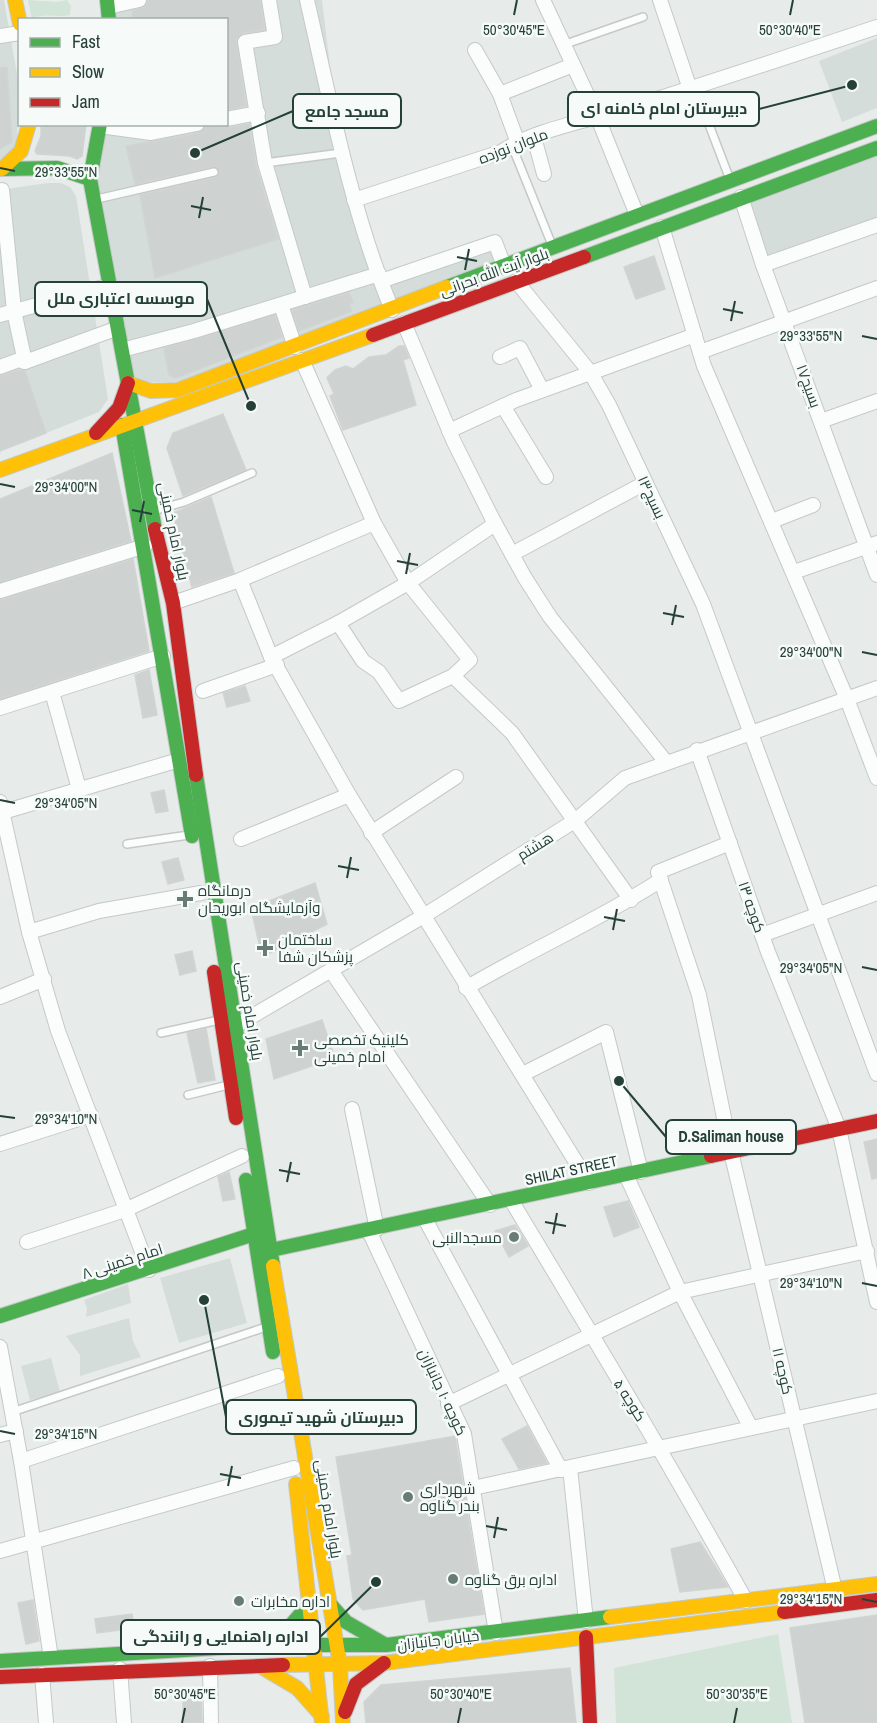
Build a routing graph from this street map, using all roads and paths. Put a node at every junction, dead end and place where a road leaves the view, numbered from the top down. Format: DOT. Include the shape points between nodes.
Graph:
graph roads {
  1 [pos="15,0"];
  2 [pos="139,0"];
  3 [pos="269,0"];
  4 [pos="307,0"];
  5 [pos="543,0"];
  6 [pos="660,0"];
  7 [pos="108,9"];
  8 [pos="643,17"];
  9 [pos="19,18"];
  10 [pos="877,27"];
  11 [pos="18,33"];
  12 [pos="0,36"];
  13 [pos="563,45"];
  14 [pos="475,50"];
  15 [pos="573,65"];
  16 [pos="693,88"];
  17 [pos="500,94"];
  18 [pos="258,113"];
  19 [pos="597,116"];
  20 [pos="228,119"];
  21 [pos="29,126"];
  22 [pos="100,126"];
  23 [pos="106,126"];
  24 [pos="186,126"];
  25 [pos="877,126"];
  26 [pos="534,138"];
  27 [pos="515,144"];
  28 [pos="877,148"];
  29 [pos="341,153"];
  30 [pos="777,162"];
  31 [pos="265,163"];
  32 [pos="1,169"];
  33 [pos="214,172"];
  34 [pos="544,174"];
  35 [pos="90,179"];
  36 [pos="730,179"];
  37 [pos="786,181"];
  38 [pos="2,190"];
  39 [pos="741,197"];
  40 [pos="95,199"];
  41 [pos="354,200"];
  42 [pos="637,215"];
  43 [pos="877,225"];
  44 [pos="662,227"];
  45 [pos="553,248"];
  46 [pos="763,264"];
  47 [pos="504,266"];
  48 [pos="380,277"];
  49 [pos="516,281"];
  50 [pos="111,285"];
  51 [pos="877,290"];
  52 [pos="305,297"];
  53 [pos="281,305"];
  54 [pos="392,310"];
  55 [pos="7,313"];
  56 [pos="786,322"];
  57 [pos="404,323"];
  58 [pos="118,328"];
  59 [pos="695,335"];
  60 [pos="295,347"];
  61 [pos="122,350"];
  62 [pos="700,352"];
  63 [pos="500,357"];
  64 [pos="302,360"];
  65 [pos="26,362"];
  66 [pos="0,367"];
  67 [pos="590,372"];
  68 [pos="225,373"];
  69 [pos="128,384"];
  70 [pos="231,387"];
  71 [pos="542,390"];
  72 [pos="877,401"];
  73 [pos="503,406"];
  74 [pos="162,413"];
  75 [pos="136,421"];
  76 [pos="821,421"];
  77 [pos="122,425"];
  78 [pos="449,430"];
  79 [pos="96,433"];
  80 [pos="142,449"];
  81 [pos="0,470"];
  82 [pos="252,473"];
  83 [pos="546,477"];
  84 [pos="645,483"];
  85 [pos="813,505"];
  86 [pos="151,512"];
  87 [pos="492,519"];
  88 [pos="772,521"];
  89 [pos="374,523"];
  90 [pos="872,544"];
  91 [pos="145,546"];
  92 [pos="512,554"];
  93 [pos="794,572"];
  94 [pos="877,575"];
  95 [pos="240,580"];
  96 [pos="408,583"];
  97 [pos="0,591"];
  98 [pos="174,603"];
  99 [pos="338,623"];
  100 [pos="177,627"];
  101 [pos="159,630"];
  102 [pos="163,656"];
  103 [pos="274,661"];
  104 [pos="453,676"];
  105 [pos="877,688"];
  106 [pos="203,691"];
  107 [pos="52,692"];
  108 [pos="847,699"];
  109 [pos="0,708"];
  110 [pos="752,733"];
  111 [pos="697,750"];
  112 [pos="179,760"];
  113 [pos="666,762"];
  114 [pos="456,777"];
  115 [pos="877,778"];
  116 [pos="79,789"];
  117 [pos="349,795"];
  118 [pos="2,807"];
  119 [pos="576,820"];
  120 [pos="371,833"];
  121 [pos="191,834"];
  122 [pos="241,839"];
  123 [pos="730,843"];
  124 [pos="127,844"];
  125 [pos="661,880"];
  126 [pos="877,892"];
  127 [pos="201,894"];
  128 [pos="631,900"];
  129 [pos="817,915"];
  130 [pos="422,917"];
  131 [pos="29,932"];
  132 [pos="762,935"];
  133 [pos="332,972"];
  134 [pos="44,978"];
  135 [pos="466,988"];
  136 [pos="0,997"];
  137 [pos="222,1019"];
  138 [pos="237,1025"];
  139 [pos="161,1033"];
  140 [pos="523,1074"];
  141 [pos="877,1074"];
  142 [pos="231,1085"];
  143 [pos="188,1095"];
  144 [pos="352,1109"];
  145 [pos="91,1115"];
  146 [pos="877,1121"];
  147 [pos="839,1129"];
  148 [pos="0,1144"];
  149 [pos="731,1152"];
  150 [pos="242,1156"];
  151 [pos="641,1172"];
  152 [pos="626,1175"];
  153 [pos="588,1183"];
  154 [pos="511,1200"];
  155 [pos="490,1205"];
  156 [pos="125,1210"];
  157 [pos="425,1219"];
  158 [pos="373,1230"];
  159 [pos="254,1234"];
  160 [pos="27,1242"];
  161 [pos="271,1250"];
  162 [pos="867,1251"];
  163 [pos="149,1270"];
  164 [pos="760,1275"];
  165 [pos="680,1292"];
  166 [pos="877,1302"];
  167 [pos="0,1316"];
  168 [pos="269,1326"];
  169 [pos="591,1336"];
  170 [pos="0,1347"];
  171 [pos="510,1374"];
  172 [pos="278,1376"];
  173 [pos="877,1401"];
  174 [pos="448,1404"];
  175 [pos="12,1412"];
  176 [pos="794,1419"];
  177 [pos="751,1428"];
  178 [pos="16,1431"];
  179 [pos="0,1435"];
  180 [pos="661,1448"];
  181 [pos="21,1461"];
  182 [pos="294,1468"];
  183 [pos="566,1469"];
  184 [pos="473,1488"];
  185 [pos="307,1520"];
  186 [pos="34,1541"];
  187 [pos="0,1551"];
  188 [pos="877,1584"];
  189 [pos="835,1590"];
  190 [pos="877,1600"];
  191 [pos="746,1601"];
  192 [pos="311,1602"];
  193 [pos="328,1602"];
  194 [pos="586,1621"];
  195 [pos="496,1633"];
  196 [pos="586,1637"];
  197 [pos="267,1645"];
  198 [pos="315,1645"];
  199 [pos="337,1645"];
  200 [pos="386,1645"];
  201 [pos="51,1658"];
  202 [pos="0,1661"];
  203 [pos="384,1663"];
  204 [pos="258,1664"];
  205 [pos="340,1665"];
  206 [pos="210,1666"];
  207 [pos="317,1666"];
  208 [pos="120,1669"];
  209 [pos="42,1674"];
  210 [pos="0,1677"];
  211 [pos="322,1719"];
  212 [pos="343,1720"];
  213 [pos="46,1723"];
  214 [pos="124,1723"];
  215 [pos="211,1723"];
  216 [pos="590,1723"];
  1 -- 9 [label="main road"];
  2 -- 7 [label="street"];
  3 -- 18 [label="street" via="275,37 245,42"];
  4 -- 29 [label="street"];
  5 -- 13 [label="street"];
  6 -- 16 [label="street"];
  8 -- 13 [label="lane"];
  10 -- 16 [label="street, ملوان نوزده"];
  11 -- 12 [label="street"];
  13 -- 15 [label="street"];
  14 -- 17 [label="street"];
  15 -- 17 [label="street"];
  15 -- 19 [label="street"];
  16 -- 19 [label="street, ملوان نوزده"];
  16 -- 36 [label="lane"];
  17 -- 27 [label="street"];
  18 -- 20 [label="street"];
  18 -- 31 [label="street"];
  19 -- 26 [label="street, ملوان نوزده"];
  19 -- 42 [label="street"];
  21 -- 32 [label="main road" via="20,154"];
  22 -- 35 [label="main road"];
  23 -- 24 [label="street" via="151,133"];
  25 -- 30 [label="main road, بلوار آیت الله بحرانی"];
  26 -- 27 [label="street, ملوان نوزده"];
  26 -- 34 [label="street"];
  27 -- 41 [label="street, ملوان نوزده"];
  27 -- 45 [label="lane"];
  28 -- 37 [label="main road, بلوار آیت الله بحرانی"];
  29 -- 31 [label="lane"];
  29 -- 41 [label="street"];
  30 -- 36 [label="main road, بلوار آیت الله بحرانی"];
  30 -- 37 [label="main road"];
  31 -- 52 [label="street"];
  32 -- 35 [label="main road" via="57,166 73,169"];
  33 -- 40 [label="lane"];
  35 -- 40 [label="main road, بلوار امام خمینی"];
  36 -- 42 [label="main road, بلوار آیت الله بحرانی"];
  37 -- 39 [label="main road, بلوار آیت الله بحرانی"];
  38 -- 55 [label="street"];
  39 -- 44 [label="main road, بلوار آیت الله بحرانی"];
  39 -- 46 [label="street, بسیج۱۷"];
  40 -- 50 [label="main road, بلوار امام خمینی"];
  41 -- 48 [label="street"];
  42 -- 45 [label="main road, بلوار آیت الله بحرانی"];
  43 -- 46 [label="street"];
  44 -- 49 [label="main road, بلوار آیت الله بحرانی"];
  44 -- 59 [label="street"];
  45 -- 47 [label="main road, بلوار آیت الله بحرانی"];
  46 -- 56 [label="street, بسیج۱۷"];
  47 -- 48 [label="street" via="495,242"];
  47 -- 54 [label="main road, بلوار آیت الله بحرانی"];
  48 -- 52 [label="street"];
  48 -- 54 [label="street"];
  49 -- 57 [label="main road, بلوار آیت الله بحرانی"];
  49 -- 67 [label="street, بسیج۱۳"];
  50 -- 55 [label="street"];
  50 -- 58 [label="main road, بلوار امام خمینی"];
  51 -- 56 [label="street"];
  52 -- 53 [label="street"];
  53 -- 60 [label="street"];
  53 -- 61 [label="street"];
  54 -- 60 [label="main road, بلوار آیت الله بحرانی"];
  55 -- 65 [label="street"];
  56 -- 62 [label="street"];
  56 -- 76 [label="street, بسیج۱۷"];
  57 -- 64 [label="main road, بلوار آیت الله بحرانی"];
  57 -- 78 [label="street"];
  58 -- 61 [label="main road, بلوار امام خمینی"];
  58 -- 65 [label="street"];
  59 -- 62 [label="street"];
  59 -- 67 [label="street"];
  60 -- 68 [label="main road, بلوار آیت الله بحرانی"];
  61 -- 69 [label="main road, بلوار امام خمینی"];
  62 -- 88 [label="street"];
  63 -- 71 [label="street" via="520,348"];
  64 -- 70 [label="main road, بلوار آیت الله بحرانی"];
  64 -- 89 [label="street"];
  65 -- 66 [label="street" via="19,360"];
  67 -- 71 [label="street"];
  67 -- 84 [label="street, بسیج۱۳"];
  68 -- 69 [label="main road, بلوار آیت الله بحرانی" via="178,390 151,391"];
  68 -- 70 [label="main road" via="218,383"];
  69 -- 75 [label="main road, بلوار امام خمینی"];
  69 -- 79 [label="main road" via="119,408"];
  70 -- 74 [label="main road, بلوار آیت الله بحرانی"];
  71 -- 73 [label="street"];
  72 -- 76 [label="street"];
  73 -- 78 [label="street"];
  73 -- 83 [label="street"];
  74 -- 75 [label="main road, بلوار آیت الله بحرانی"];
  74 -- 80 [label="main road" via="147,427"];
  75 -- 77 [label="main road, بلوار آیت الله بحرانی"];
  75 -- 80 [label="main road, بلوار امام خمینی"];
  76 -- 90 [label="street, بسیج۱۷"];
  77 -- 79 [label="main road, بلوار آیت الله بحرانی"];
  77 -- 91 [label="main road, بلوار امام خمینی"];
  78 -- 87 [label="street"];
  79 -- 81 [label="main road, بلوار آیت الله بحرانی"];
  80 -- 86 [label="main road, بلوار امام خمینی"];
  82 -- 86 [label="lane"];
  84 -- 92 [label="street"];
  84 -- 110 [label="street, بسیج۱۳" via="703,604"];
  85 -- 88 [label="street"];
  86 -- 98 [label="main road, بلوار امام خمینی"];
  87 -- 92 [label="street"];
  87 -- 96 [label="street"];
  88 -- 93 [label="street"];
  89 -- 95 [label="street"];
  89 -- 96 [label="street"];
  90 -- 93 [label="street"];
  90 -- 94 [label="street, بسیج۱۷"];
  91 -- 97 [label="street"];
  91 -- 101 [label="main road, بلوار امام خمینی"];
  92 -- 113 [label="street" via="550,617"];
  93 -- 108 [label="street"];
  95 -- 98 [label="street"];
  95 -- 103 [label="street"];
  96 -- 99 [label="street"];
  96 -- 104 [label="street" via="470,660"];
  98 -- 100 [label="main road, بلوار امام خمینی"];
  99 -- 103 [label="street"];
  99 -- 104 [label="street" via="363,661 379,672 399,701"];
  100 -- 101 [label="main road"];
  100 -- 138 [label="main road, بلوار امام خمینی" via="207,855"];
  101 -- 102 [label="main road, بلوار امام خمینی"];
  102 -- 107 [label="street"];
  102 -- 112 [label="main road, بلوار امام خمینی"];
  103 -- 106 [label="street"];
  103 -- 117 [label="street"];
  104 -- 119 [label="street" via="512,733"];
  105 -- 108 [label="street, هشتم"];
  107 -- 109 [label="street"];
  107 -- 116 [label="street"];
  108 -- 110 [label="street, هشتم"];
  108 -- 115 [label="street"];
  110 -- 111 [label="street, هشتم"];
  110 -- 129 [label="street, بسیج۱۳"];
  111 -- 113 [label="street, هشتم"];
  111 -- 123 [label="street, کوچه ۱۳"];
  112 -- 116 [label="street"];
  112 -- 121 [label="main road, بلوار امام خمینی"];
  113 -- 119 [label="street, هشتم" via="625,778"];
  114 -- 120 [label="street"];
  116 -- 118 [label="street"];
  117 -- 120 [label="street"];
  117 -- 122 [label="street"];
  118 -- 131 [label="street"];
  119 -- 128 [label="street"];
  119 -- 130 [label="street, هشتم"];
  120 -- 130 [label="street"];
  121 -- 124 [label="lane"];
  121 -- 127 [label="main road, بلوار امام خمینی"];
  123 -- 125 [label="street" via="658,872"];
  123 -- 132 [label="street, کوچه ۱۳"];
  125 -- 128 [label="street"];
  125 -- 149 [label="street, کوچه ۱۱" via="699,994"];
  126 -- 129 [label="street"];
  127 -- 131 [label="street" via="99,911"];
  127 -- 137 [label="main road, بلوار امام خمینی"];
  128 -- 135 [label="street"];
  129 -- 132 [label="street"];
  129 -- 141 [label="street, بسیج۱۳"];
  130 -- 133 [label="street, هشتم"];
  130 -- 135 [label="street"];
  131 -- 134 [label="street"];
  132 -- 147 [label="street, کوچه ۱۳"];
  133 -- 138 [label="street, هشتم"];
  133 -- 155 [label="street"];
  134 -- 136 [label="street"];
  134 -- 145 [label="street" via="58,1031"];
  135 -- 140 [label="street"];
  137 -- 139 [label="lane"];
  137 -- 142 [label="main road, بلوار امام خمینی"];
  138 -- 161 [label="main road, بلوار امام خمینی"];
  140 -- 151 [label="street" via="606,1032"];
  140 -- 153 [label="street"];
  142 -- 143 [label="lane"];
  142 -- 150 [label="main road, بلوار امام خمینی"];
  144 -- 158 [label="street, کوچه ۱۰ جانبازان"];
  145 -- 148 [label="street"];
  145 -- 156 [label="street"];
  146 -- 147 [label="main road, SHILAT STREET"];
  147 -- 149 [label="main road, SHILAT STREET"];
  147 -- 162 [label="street, کوچه ۱۳"];
  149 -- 151 [label="main road, SHILAT STREET"];
  149 -- 164 [label="street, کوچه ۱۱"];
  150 -- 156 [label="street"];
  150 -- 159 [label="main road, بلوار امام خمینی"];
  151 -- 152 [label="main road, SHILAT STREET"];
  152 -- 153 [label="main road, SHILAT STREET"];
  152 -- 165 [label="street"];
  153 -- 154 [label="main road, SHILAT STREET"];
  154 -- 155 [label="main road, SHILAT STREET"];
  154 -- 169 [label="street, کوچه ۵"];
  155 -- 157 [label="main road, SHILAT STREET"];
  156 -- 160 [label="street"];
  156 -- 163 [label="street"];
  157 -- 158 [label="main road, SHILAT STREET"];
  157 -- 171 [label="street"];
  158 -- 161 [label="main road, SHILAT STREET"];
  158 -- 174 [label="street, کوچه ۱۰ جانبازان"];
  159 -- 163 [label="main road, امام خمینی ۸"];
  159 -- 168 [label="main road, بلوار امام خمینی"];
  161 -- 185 [label="main road, بلوار امام خمینی"];
  162 -- 164 [label="street"];
  162 -- 166 [label="street, کوچه ۱۳"];
  163 -- 167 [label="main road, امام خمینی ۸"];
  164 -- 165 [label="street"];
  164 -- 176 [label="street, کوچه ۱۱"];
  165 -- 169 [label="street"];
  165 -- 177 [label="street"];
  168 -- 172 [label="main road, بلوار امام خمینی"];
  168 -- 175 [label="lane"];
  169 -- 171 [label="street"];
  169 -- 180 [label="street, کوچه ۵"];
  170 -- 175 [label="street"];
  171 -- 174 [label="street"];
  171 -- 183 [label="street"];
  172 -- 181 [label="street"];
  172 -- 182 [label="main road, بلوار امام خمینی"];
  173 -- 176 [label="street"];
  174 -- 184 [label="street, کوچه ۱۰ جانبازان" via="464,1434"];
  175 -- 178 [label="street"];
  176 -- 177 [label="street"];
  176 -- 189 [label="street, کوچه ۱۱"];
  177 -- 180 [label="street"];
  178 -- 179 [label="street"];
  178 -- 181 [label="street"];
  180 -- 183 [label="street"];
  180 -- 191 [label="street, کوچه ۵"];
  181 -- 186 [label="street"];
  182 -- 185 [label="main road, بلوار امام خمینی"];
  182 -- 186 [label="street"];
  183 -- 184 [label="street"];
  183 -- 194 [label="street"];
  184 -- 195 [label="street, کوچه ۱۰ جانبازان"];
  185 -- 192 [label="main road, بلوار امام خمینی"];
  185 -- 193 [label="main road, بلوار امام خمینی"];
  186 -- 187 [label="street"];
  186 -- 201 [label="street"];
  188 -- 189 [label="main road, خیابان جانبازان"];
  189 -- 191 [label="main road, خیابان جانبازان"];
  190 -- 196 [label="main road, خیابان جانبازان"];
  191 -- 194 [label="main road, خیابان جانبازان"];
  192 -- 197 [label="main road"];
  192 -- 198 [label="main road, بلوار امام خمینی"];
  193 -- 199 [label="main road, بلوار امام خمینی"];
  193 -- 200 [label="main road" via="346,1623"];
  194 -- 195 [label="main road, خیابان جانبازان"];
  195 -- 200 [label="main road, خیابان جانبازان"];
  196 -- 203 [label="main road, خیابان جانبازان"];
  196 -- 216 [label="main road"];
  197 -- 198 [label="main road, خیابان جانبازان"];
  197 -- 201 [label="main road, خیابان جانبازان"];
  198 -- 199 [label="main road, خیابان جانبازان"];
  198 -- 207 [label="main road, بلوار امام خمینی"];
  199 -- 200 [label="main road, خیابان جانبازان"];
  199 -- 205 [label="main road, بلوار امام خمینی"];
  201 -- 202 [label="main road, خیابان جانبازان"];
  203 -- 205 [label="main road, خیابان جانبازان"];
  203 -- 212 [label="main road" via="356,1684"];
  204 -- 206 [label="main road, خیابان جانبازان"];
  204 -- 207 [label="main road, خیابان جانبازان"];
  204 -- 211 [label="main road" via="297,1688"];
  205 -- 207 [label="main road, خیابان جانبازان"];
  205 -- 212 [label="main road, بلوار امام خمینی"];
  206 -- 208 [label="main road, خیابان جانبازان"];
  206 -- 215 [label="street"];
  207 -- 211 [label="main road, بلوار امام خمینی"];
  208 -- 209 [label="main road, خیابان جانبازان"];
  208 -- 214 [label="street"];
  209 -- 210 [label="main road, خیابان جانبازان"];
  209 -- 213 [label="street"];
}
